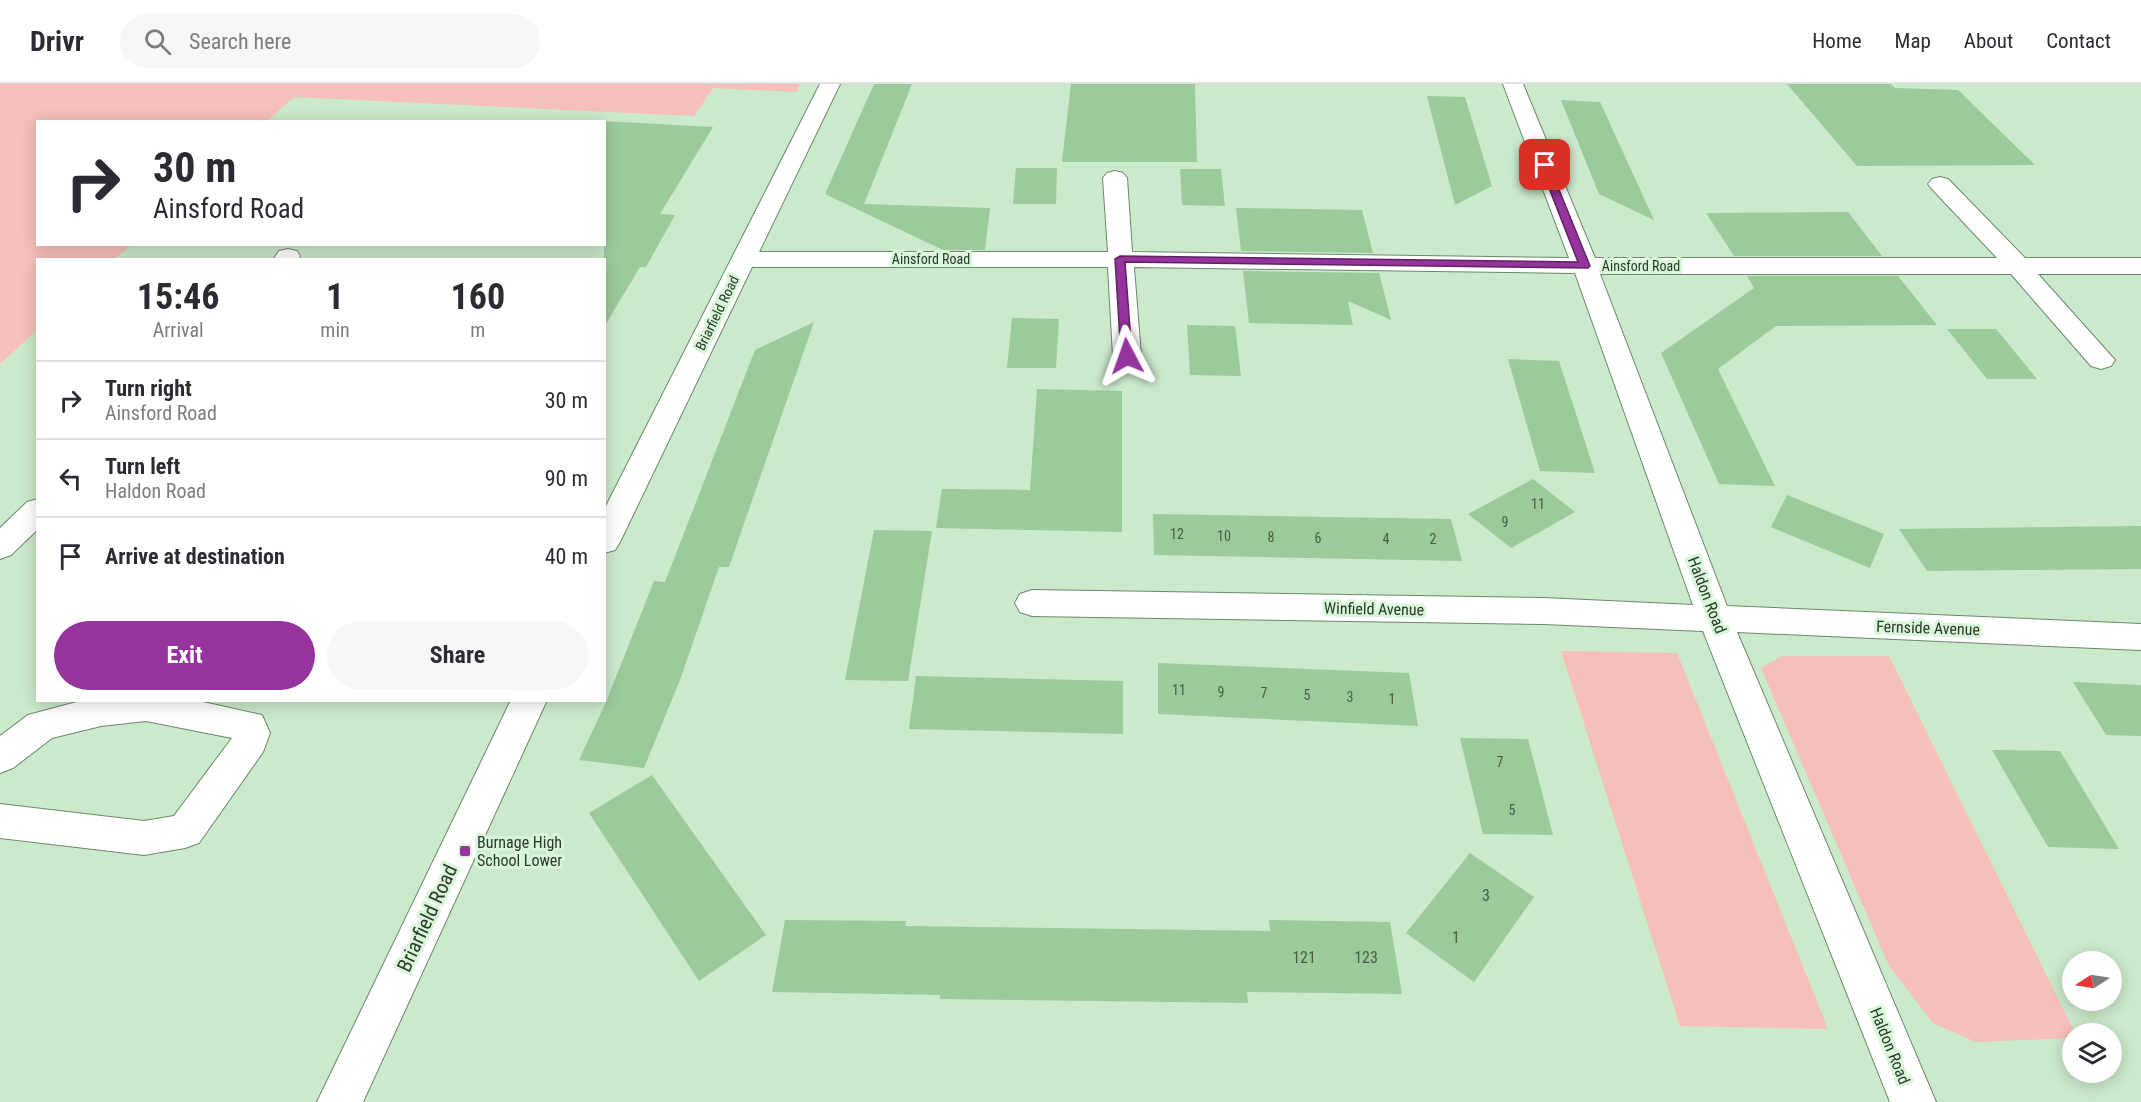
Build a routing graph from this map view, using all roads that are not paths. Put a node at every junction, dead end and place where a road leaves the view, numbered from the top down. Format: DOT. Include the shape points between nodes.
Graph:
graph roads {
  1 [pos="830,84"];
  2 [pos="1513,84"];
  3 [pos="1115,178"];
  4 [pos="1940,184"];
  5 [pos="1120,259"];
  6 [pos="742,260"];
  7 [pos="2017,265"];
  8 [pos="1585,266"];
  9 [pos="2141,266"];
  10 [pos="1127,356"];
  11 [pos="2101,360"];
  12 [pos="33,518"];
  13 [pos="606,538"];
  14 [pos="0,547"];
  15 [pos="1032,603"];
  16 [pos="1715,619"];
  17 [pos="2141,637"];
  18 [pos="529,702"];
  19 [pos="0,757"];
  20 [pos="0,821"];
  21 [pos="340,1102"];
  22 [pos="1913,1102"];
  1 -- 6 [label="street, Briarfield Road"];
  2 -- 8 [label="street, Haldon Road"];
  3 -- 5 [label="street"];
  4 -- 7 [label="street"];
  5 -- 6 [label="street, Ainsford Road"];
  5 -- 8 [label="street, Ainsford Road"];
  5 -- 10 [label="street"];
  6 -- 13 [label="street, Briarfield Road"];
  7 -- 8 [label="street, Ainsford Road"];
  7 -- 9 [label="street, Ainsford Road"];
  7 -- 11 [label="street"];
  8 -- 16 [label="street, Haldon Road"];
  12 -- 14 [label="street"];
  15 -- 16 [label="street, Winfield Avenue" via="1544,611"];
  16 -- 17 [label="street, Fernside Avenue"];
  16 -- 22 [label="street, Haldon Road"];
  18 -- 21 [label="street, Briarfield Road"];
  19 -- 20 [label="street" via="41,726 101,711 146,706 249,726 252,733 185,831 144,838"];
}
